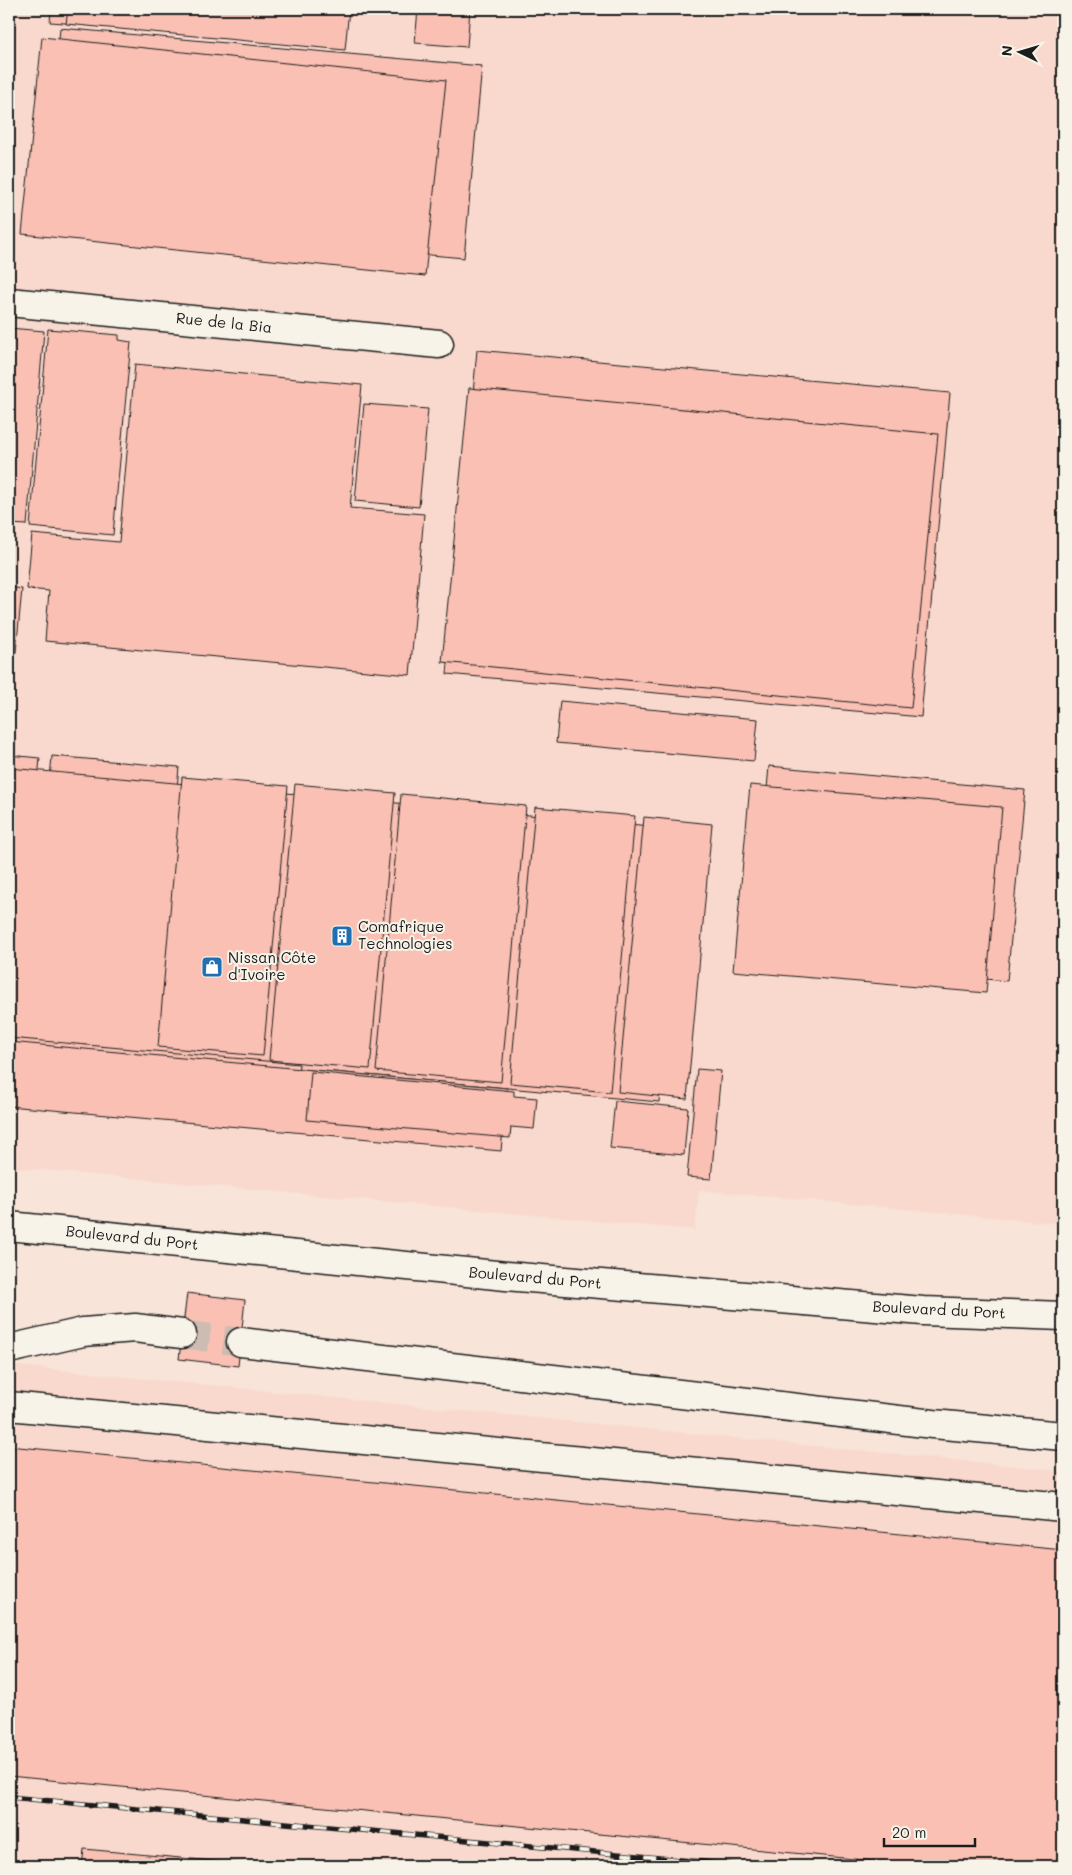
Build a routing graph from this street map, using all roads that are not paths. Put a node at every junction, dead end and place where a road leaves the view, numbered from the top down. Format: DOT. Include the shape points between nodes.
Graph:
graph roads {
  1 [pos="9,302"];
  2 [pos="439,344"];
  3 [pos="9,1226"];
  4 [pos="1063,1316"];
  5 [pos="182,1334"];
  6 [pos="241,1342"];
  7 [pos="9,1349"];
  8 [pos="9,1406"];
  9 [pos="1063,1436"];
  10 [pos="1063,1507"];
  1 -- 2 [label="main road, Rue de la Bia"];
  3 -- 4 [label="main road, Boulevard du Port" via="526,1277 923,1311"];
  5 -- 7 [label="main road" via="135,1328 92,1332"];
  6 -- 9 [label="main road"];
  8 -- 10 [label="main road"];
}
